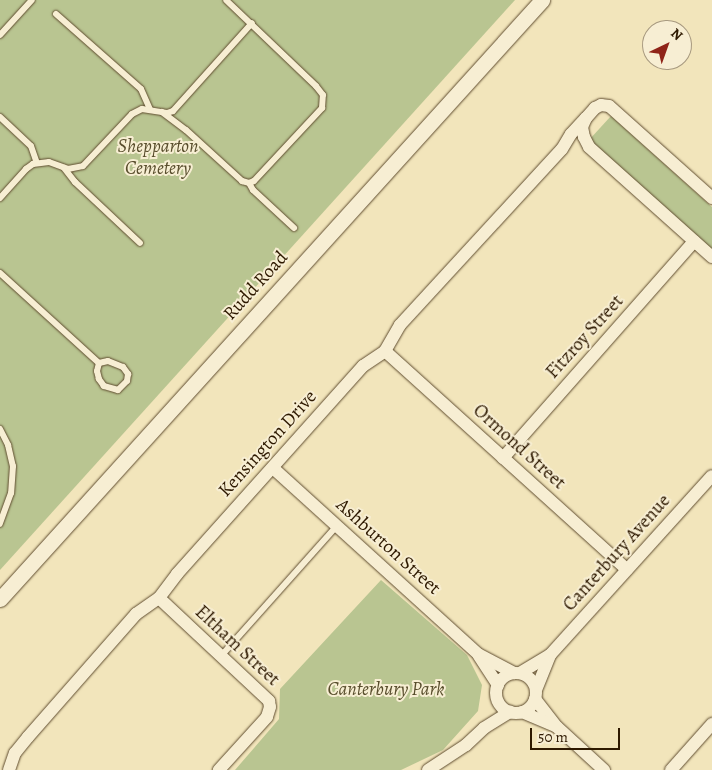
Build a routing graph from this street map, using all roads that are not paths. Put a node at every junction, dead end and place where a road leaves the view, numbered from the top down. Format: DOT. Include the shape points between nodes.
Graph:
graph roads {
  1 [pos="32,0"];
  2 [pos="226,0"];
  3 [pos="542,0"];
  4 [pos="56,14"];
  5 [pos="252,24"];
  6 [pos="0,34"];
  7 [pos="150,109"];
  8 [pos="162,112"];
  9 [pos="0,117"];
  10 [pos="586,118"];
  11 [pos="589,147"];
  12 [pos="562,149"];
  13 [pos="37,163"];
  14 [pos="64,168"];
  15 [pos="249,183"];
  16 [pos="0,198"];
  17 [pos="712,198"];
  18 [pos="294,228"];
  19 [pos="694,241"];
  20 [pos="140,243"];
  21 [pos="712,257"];
  22 [pos="0,273"];
  23 [pos="385,351"];
  24 [pos="99,363"];
  25 [pos="0,429"];
  26 [pos="503,458"];
  27 [pos="273,468"];
  28 [pos="712,476"];
  29 [pos="0,524"];
  30 [pos="337,526"];
  31 [pos="627,570"];
  32 [pos="159,598"];
  33 [pos="0,599"];
  34 [pos="478,654"];
  35 [pos="550,655"];
  36 [pos="221,656"];
  37 [pos="517,673"];
  38 [pos="497,691"];
  39 [pos="536,694"];
  40 [pos="516,712"];
  41 [pos="712,724"];
  42 [pos="557,727"];
  43 [pos="484,728"];
  44 [pos="9,770"];
  45 [pos="219,770"];
  46 [pos="428,770"];
  47 [pos="604,770"];
  48 [pos="671,770"];
  1 -- 6 [label="lane"];
  2 -- 5 [label="lane"];
  3 -- 33 [label="street, Rudd Road"];
  4 -- 7 [label="lane" via="141,89"];
  5 -- 8 [label="lane" via="173,111"];
  5 -- 15 [label="lane" via="316,86 324,101 315,117"];
  7 -- 8 [label="lane"];
  7 -- 14 [label="lane" via="132,114 83,166"];
  8 -- 15 [label="lane" via="242,181"];
  9 -- 13 [label="lane" via="31,146"];
  10 -- 11 [label="street" via="582,127"];
  10 -- 12 [label="street, Kensington Drive"];
  10 -- 17 [label="street, Kensington Drive" via="595,108 609,106"];
  11 -- 12 [label="street" via="574,144"];
  11 -- 19 [label="street"];
  12 -- 23 [label="street, Kensington Drive" via="400,325"];
  13 -- 14 [label="lane" via="50,162"];
  13 -- 16 [label="lane" via="26,169"];
  14 -- 20 [label="lane"];
  15 -- 18 [label="lane"];
  19 -- 21 [label="street"];
  19 -- 26 [label="street, Fitzroy Street"];
  22 -- 24 [label="lane"];
  23 -- 26 [label="street, Ormond Street"];
  23 -- 27 [label="street, Kensington Drive" via="363,366"];
  24 -- 24 [label="lane" via="108,361 123,368 128,374 127,382 118,390 104,386 97,371"];
  25 -- 29 [label="lane" via="13,466 11,492"];
  26 -- 31 [label="street, Ormond Street"];
  27 -- 30 [label="street, Ashburton Street"];
  27 -- 32 [label="street, Kensington Drive"];
  28 -- 31 [label="street, Canterbury Avenue"];
  30 -- 34 [label="street, Ashburton Street"];
  30 -- 36 [label="lane"];
  31 -- 35 [label="street, Canterbury Avenue"];
  32 -- 36 [label="street, Eltham Street"];
  32 -- 44 [label="street, Kensington Drive" via="136,614 28,737 15,753"];
  34 -- 37 [label="street, Ashburton Street"];
  34 -- 38 [label="street, Ashburton Street"];
  35 -- 37 [label="street, Canterbury Avenue"];
  35 -- 39 [label="street, Canterbury Avenue"];
  36 -- 45 [label="street, Eltham Street" via="264,694 270,701 270,707 267,716"];
  37 -- 38 [label="street" via="507,675"];
  37 -- 39 [label="street" via="532,680"];
  38 -- 40 [label="street" via="504,708"];
  38 -- 43 [label="street"];
  39 -- 40 [label="street" via="532,705"];
  39 -- 42 [label="street"];
  40 -- 42 [label="street"];
  40 -- 43 [label="street"];
  41 -- 48 [label="street"];
  42 -- 47 [label="street"];
  43 -- 46 [label="street" via="466,745"];
}
